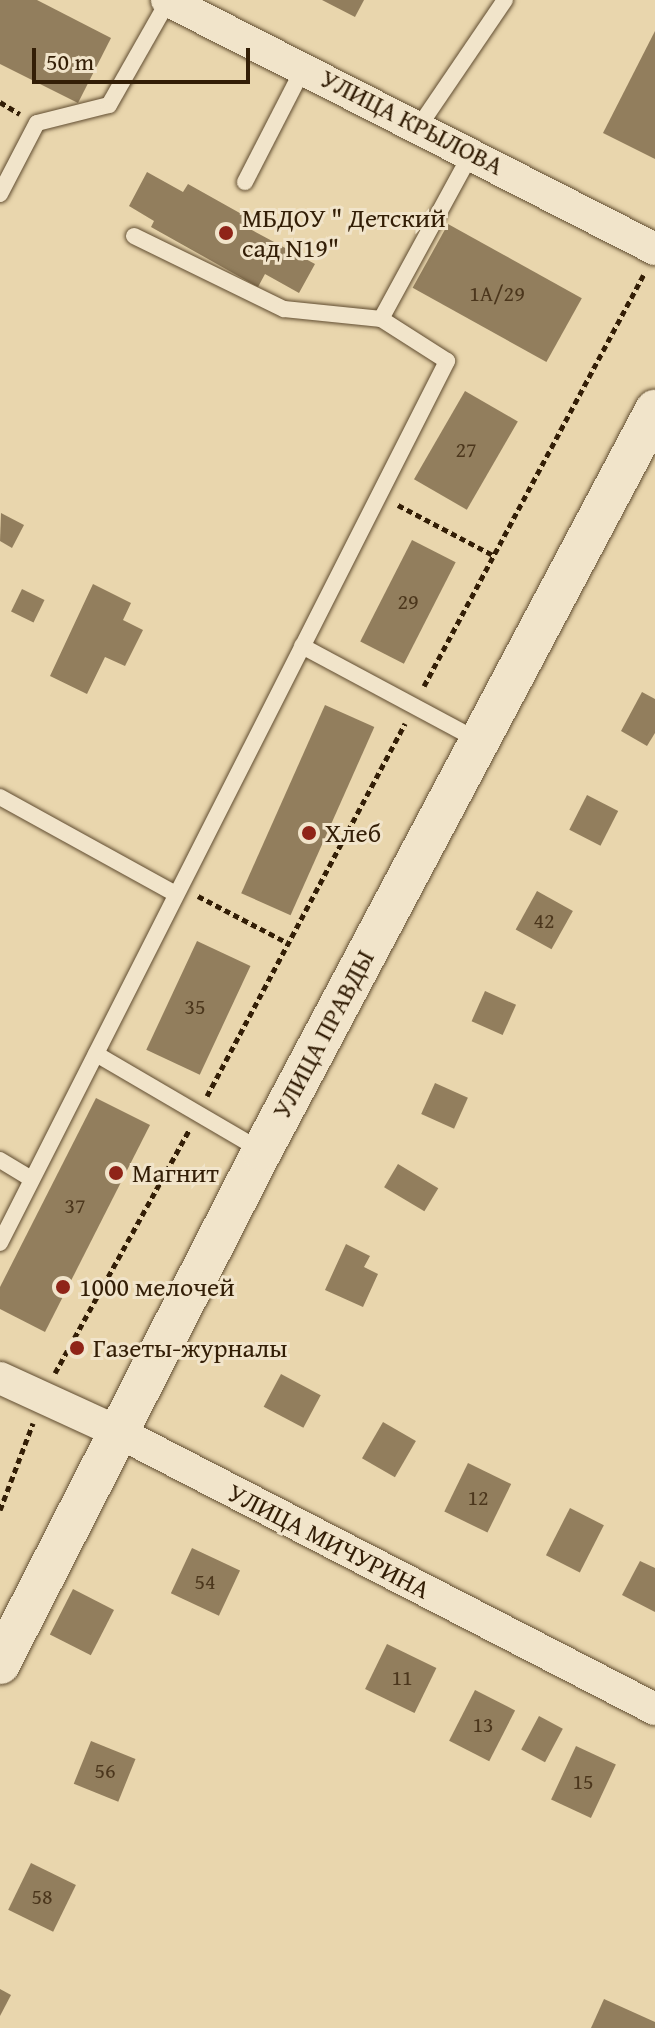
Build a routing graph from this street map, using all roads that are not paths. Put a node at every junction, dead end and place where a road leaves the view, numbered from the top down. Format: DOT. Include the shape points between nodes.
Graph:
graph roads {
  1 [pos="167,0"];
  2 [pos="505,0"];
  3 [pos="304,67"];
  4 [pos="420,125"];
  5 [pos="472,152"];
  6 [pos="245,182"];
  7 [pos="0,194"];
  8 [pos="134,236"];
  9 [pos="651,258"];
  10 [pos="381,319"];
  11 [pos="655,410"];
  12 [pos="302,646"];
  13 [pos="479,741"];
  14 [pos="0,797"];
  15 [pos="178,890"];
  16 [pos="96,1054"];
  17 [pos="262,1151"];
  18 [pos="0,1160"];
  19 [pos="32,1179"];
  20 [pos="0,1243"];
  21 [pos="0,1378"];
  22 [pos="120,1433"];
  23 [pos="0,1664"];
  24 [pos="655,1709"];
  1 -- 3 [label="street, УЛИЦА КРЫЛОВА"];
  1 -- 7 [label="lane" via="109,105 37,123"];
  2 -- 4 [label="lane"];
  3 -- 4 [label="street, УЛИЦА КРЫЛОВА"];
  3 -- 6 [label="lane"];
  4 -- 5 [label="street, УЛИЦА КРЫЛОВА"];
  5 -- 9 [label="street, УЛИЦА КРЫЛОВА"];
  5 -- 10 [label="lane"];
  8 -- 10 [label="lane" via="284,309"];
  10 -- 12 [label="lane" via="447,361"];
  11 -- 13 [label="street, УЛИЦА ПРАВДЫ"];
  12 -- 13 [label="lane"];
  12 -- 15 [label="lane"];
  13 -- 17 [label="street, УЛИЦА ПРАВДЫ"];
  14 -- 15 [label="lane"];
  15 -- 16 [label="lane"];
  16 -- 17 [label="lane"];
  16 -- 19 [label="lane"];
  17 -- 22 [label="street, УЛИЦА ПРАВДЫ"];
  18 -- 19 [label="lane"];
  19 -- 20 [label="lane"];
  21 -- 22 [label="street, УЛИЦА МИЧУРИНА"];
  22 -- 23 [label="street, УЛИЦА ПРАВДЫ"];
  22 -- 24 [label="street, УЛИЦА МИЧУРИНА"];
}
